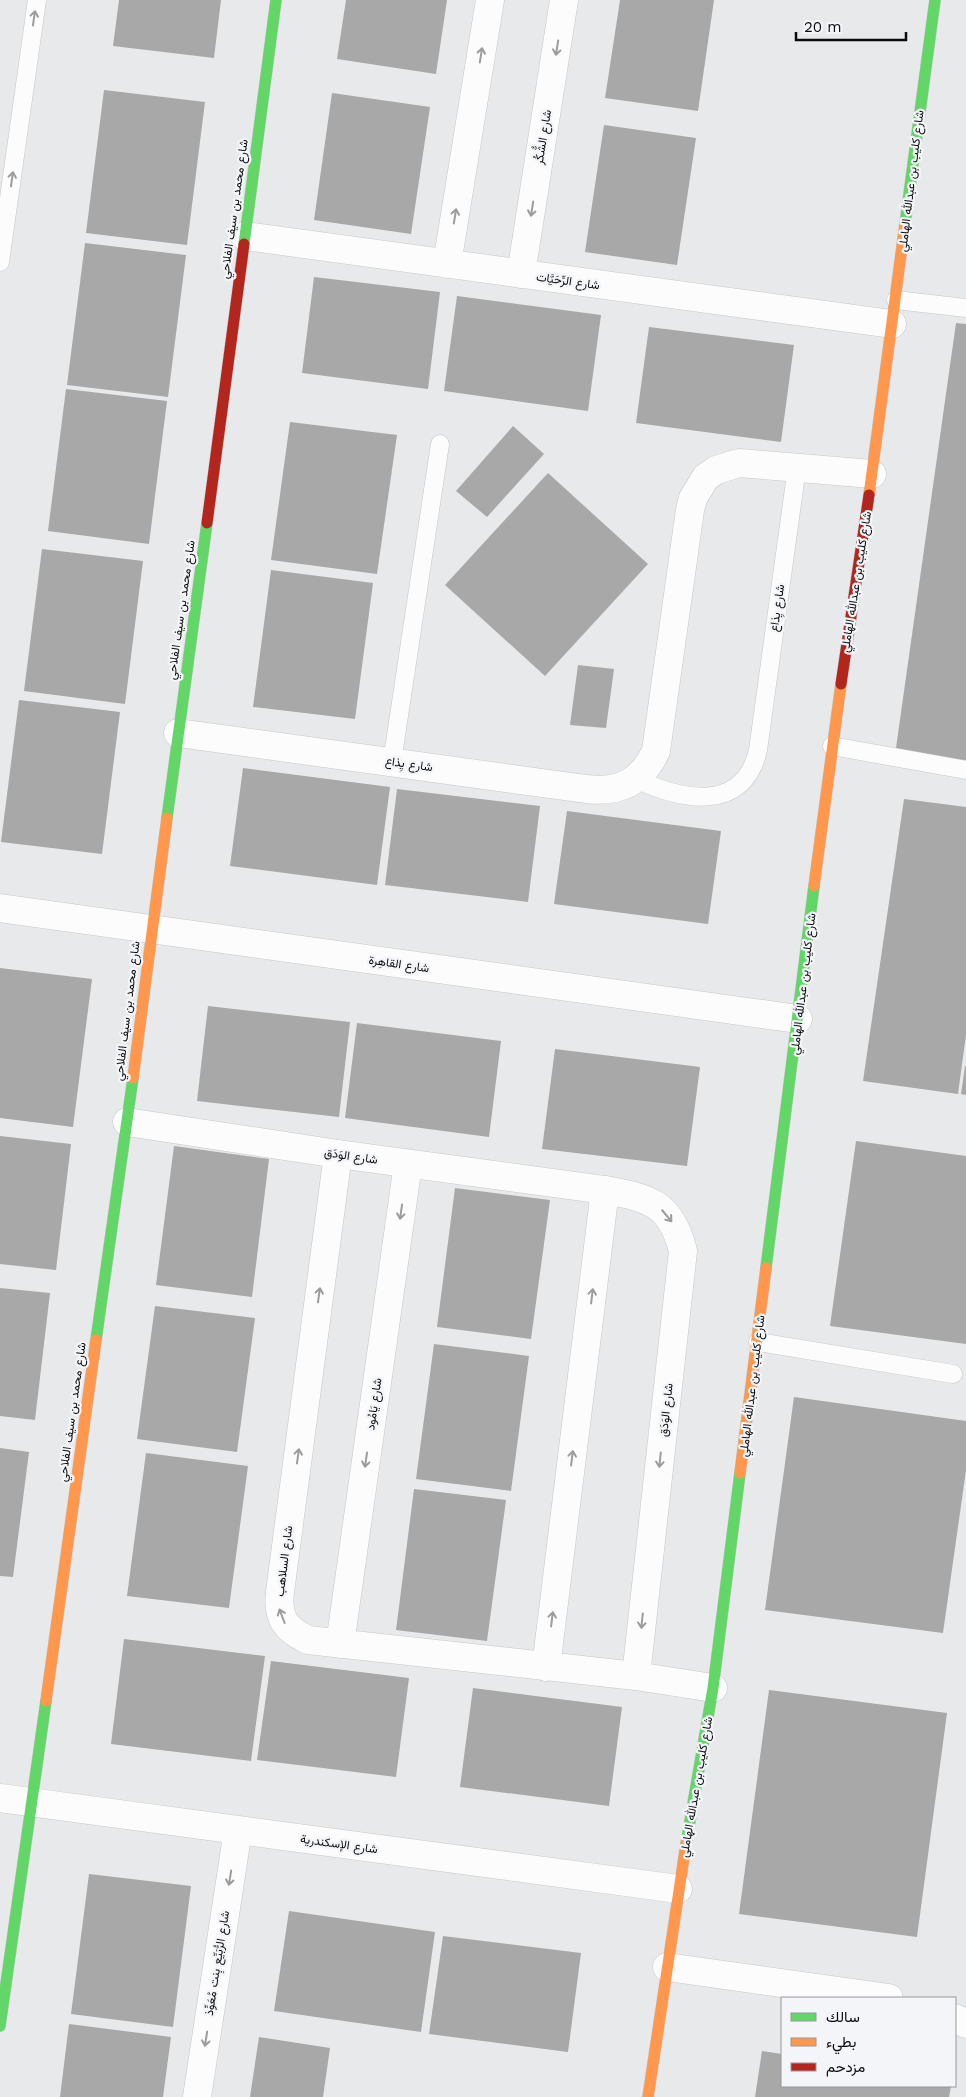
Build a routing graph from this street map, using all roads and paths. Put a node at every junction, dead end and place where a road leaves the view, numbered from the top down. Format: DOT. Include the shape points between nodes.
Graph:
graph roads {
  1 [pos="37,0"];
  2 [pos="276,0"];
  3 [pos="490,0"];
  4 [pos="564,0"];
  5 [pos="935,0"];
  6 [pos="245,236"];
  7 [pos="0,262"];
  8 [pos="447,264"];
  9 [pos="521,274"];
  10 [pos="966,308"];
  11 [pos="894,312"];
  12 [pos="440,444"];
  13 [pos="797,467"];
  14 [pos="872,474"];
  15 [pos="178,733"];
  16 [pos="832,746"];
  17 [pos="392,762"];
  18 [pos="966,770"];
  19 [pos="636,778"];
  20 [pos="0,908"];
  21 [pos="151,929"];
  22 [pos="798,1019"];
  23 [pos="127,1122"];
  24 [pos="338,1154"];
  25 [pos="408,1164"];
  26 [pos="615,1192"];
  27 [pos="758,1342"];
  28 [pos="953,1374"];
  29 [pos="330,1643"];
  30 [pos="546,1667"];
  31 [pos="636,1676"];
  32 [pos="713,1688"];
  33 [pos="0,1798"];
  34 [pos="31,1802"];
  35 [pos="238,1830"];
  36 [pos="678,1889"];
  37 [pos="667,1967"];
  38 [pos="882,1997"];
  39 [pos="0,2026"];
  40 [pos="197,2097"];
  41 [pos="648,2097"];
  7 -- 1 [label="lane, one-way"];
  2 -- 6 [label="street, شارع محمد بن سيف الفلاحي"];
  8 -- 3 [label="street, one-way"];
  4 -- 9 [label="street, شارع الشُّكُر, one-way"];
  5 -- 11 [label="street, شارع كليب بن عبدالله الهاملي"];
  6 -- 8 [label="street, شارع الرِّحَيَّات"];
  6 -- 15 [label="street, شارع محمد بن سيف الفلاحي"];
  8 -- 9 [label="street, شارع الرِّحَيَّات"];
  9 -- 11 [label="street, شارع الرِّحَيَّات"];
  10 -- 11 [label="lane"];
  11 -- 14 [label="street, شارع كليب بن عبدالله الهاملي"];
  12 -- 17 [label="lane"];
  13 -- 14 [label="street, شارع يِذاع"];
  13 -- 19 [label="street, شارع يِذاع" via="727,465 706,478 693,498 656,751"];
  13 -- 19 [label="lane, شارع يِذاع" via="755,763 739,786 712,797 673,793"];
  14 -- 16 [label="street, شارع كليب بن عبدالله الهاملي"];
  15 -- 17 [label="street, شارع يِذاع"];
  15 -- 21 [label="street, شارع محمد بن سيف الفلاحي"];
  16 -- 18 [label="lane"];
  16 -- 22 [label="street, شارع كليب بن عبدالله الهاملي"];
  17 -- 19 [label="street, شارع يِذاع" via="603,791 621,788"];
  20 -- 21 [label="street, شارع القاهِرة"];
  21 -- 22 [label="street, شارع القاهِرة"];
  21 -- 23 [label="street, شارع محمد بن سيف الفلاحي"];
  22 -- 27 [label="street, شارع كليب بن عبدالله الهاملي"];
  23 -- 24 [label="street, شارع الوَدَق"];
  23 -- 34 [label="street, شارع محمد بن سيف الفلاحي"];
  24 -- 25 [label="street, شارع الوَدَق"];
  29 -- 24 [label="street, شارع السلاهب, one-way" via="296,1635 281,1617 279,1604"];
  25 -- 26 [label="street, شارع الوَدَق"];
  25 -- 29 [label="street, شارع يَامُود, one-way"];
  30 -- 26 [label="street, one-way"];
  26 -- 31 [label="street, شارع الوَدَق, one-way" via="646,1199 665,1211 678,1230 683,1251"];
  27 -- 28 [label="lane"];
  27 -- 32 [label="street, شارع كليب بن عبدالله الهاملي"];
  29 -- 30 [label="street, شارع السلاهب"];
  30 -- 31 [label="street, شارع السلاهب"];
  31 -- 32 [label="street, شارع السلاهب"];
  32 -- 36 [label="street, شارع كليب بن عبدالله الهاملي"];
  33 -- 34 [label="street, شارع الإسكندرية"];
  34 -- 35 [label="street, شارع الإسكندرية"];
  34 -- 39 [label="street, شارع محمد بن سيف الفلاحي"];
  35 -- 36 [label="street, شارع الإسكندرية"];
  35 -- 40 [label="street, شارع الرُّبَيِّع بِنت مُعَوِّذ, one-way"];
  36 -- 37 [label="street, شارع كليب بن عبدالله الهاملي"];
  37 -- 38 [label="street"];
  37 -- 41 [label="street, شارع كليب بن عبدالله الهاملي"];
}
